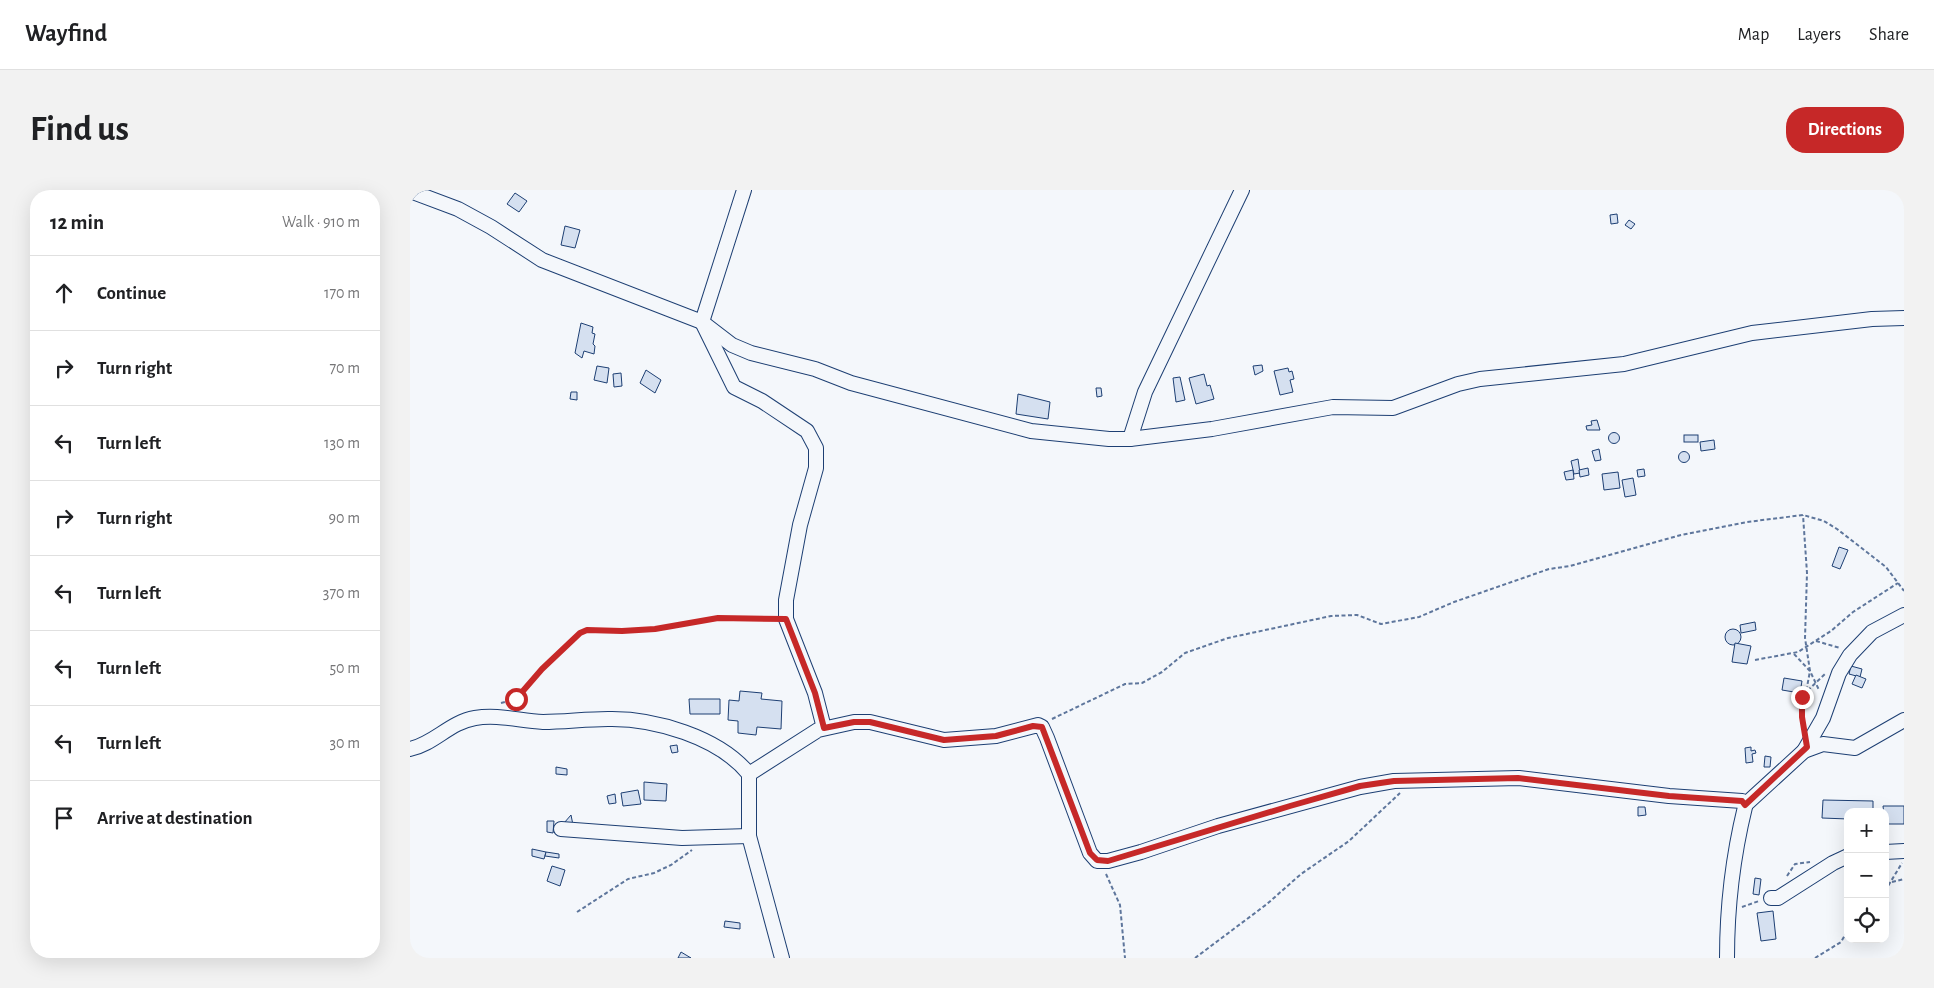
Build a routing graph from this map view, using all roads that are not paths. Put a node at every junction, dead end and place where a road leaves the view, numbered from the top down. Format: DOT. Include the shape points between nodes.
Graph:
graph roads {
  1 [pos="744,190"];
  2 [pos="1242,190"];
  3 [pos="410,191"];
  4 [pos="1904,318"];
  5 [pos="702,322"];
  6 [pos="1130,439"];
  7 [pos="1904,615"];
  8 [pos="1904,720"];
  9 [pos="824,728"];
  10 [pos="410,749"];
  11 [pos="1805,749"];
  12 [pos="749,774"];
  13 [pos="1745,805"];
  14 [pos="561,829"];
  15 [pos="749,836"];
  16 [pos="1904,851"];
  17 [pos="1889,852"];
  18 [pos="1844,858"];
  19 [pos="1771,898"];
  20 [pos="782,958"];
  21 [pos="1727,958"];
  1 -- 5 [label="street"];
  2 -- 6 [label="street" via="1145,392"];
  3 -- 5 [label="street" via="458,209 542,260"];
  4 -- 6 [label="street" via="1752,333 1624,364 1480,379 1393,408 1333,407"];
  5 -- 6 [label="street" via="738,348 815,369 860,386 1031,431"];
  5 -- 9 [label="street" via="734,387 807,431 816,448 816,468 800,525 786,600 786,619 818,700"];
  7 -- 11 [label="street" via="1872,632 1851,653 1839,673 1823,718"];
  8 -- 11 [label="street" via="1855,748 1819,744"];
  9 -- 12 [label="street"];
  9 -- 13 [label="street" via="870,722 944,740 996,736 1038,725 1047,738 1090,853 1097,860 1108,861 1360,786 1413,781 1518,778 1742,801"];
  10 -- 12 [label="street" via="473,718 494,716 543,722 610,718 652,723 710,742"];
  11 -- 13 [label="street"];
  12 -- 15 [label="street"];
  13 -- 21 [label="street" via="1735,862"];
  14 -- 15 [label="street" via="714,839"];
  15 -- 20 [label="street"];
  16 -- 17 [label="street"];
  18 -- 19 [label="street" via="1778,898"];
}
